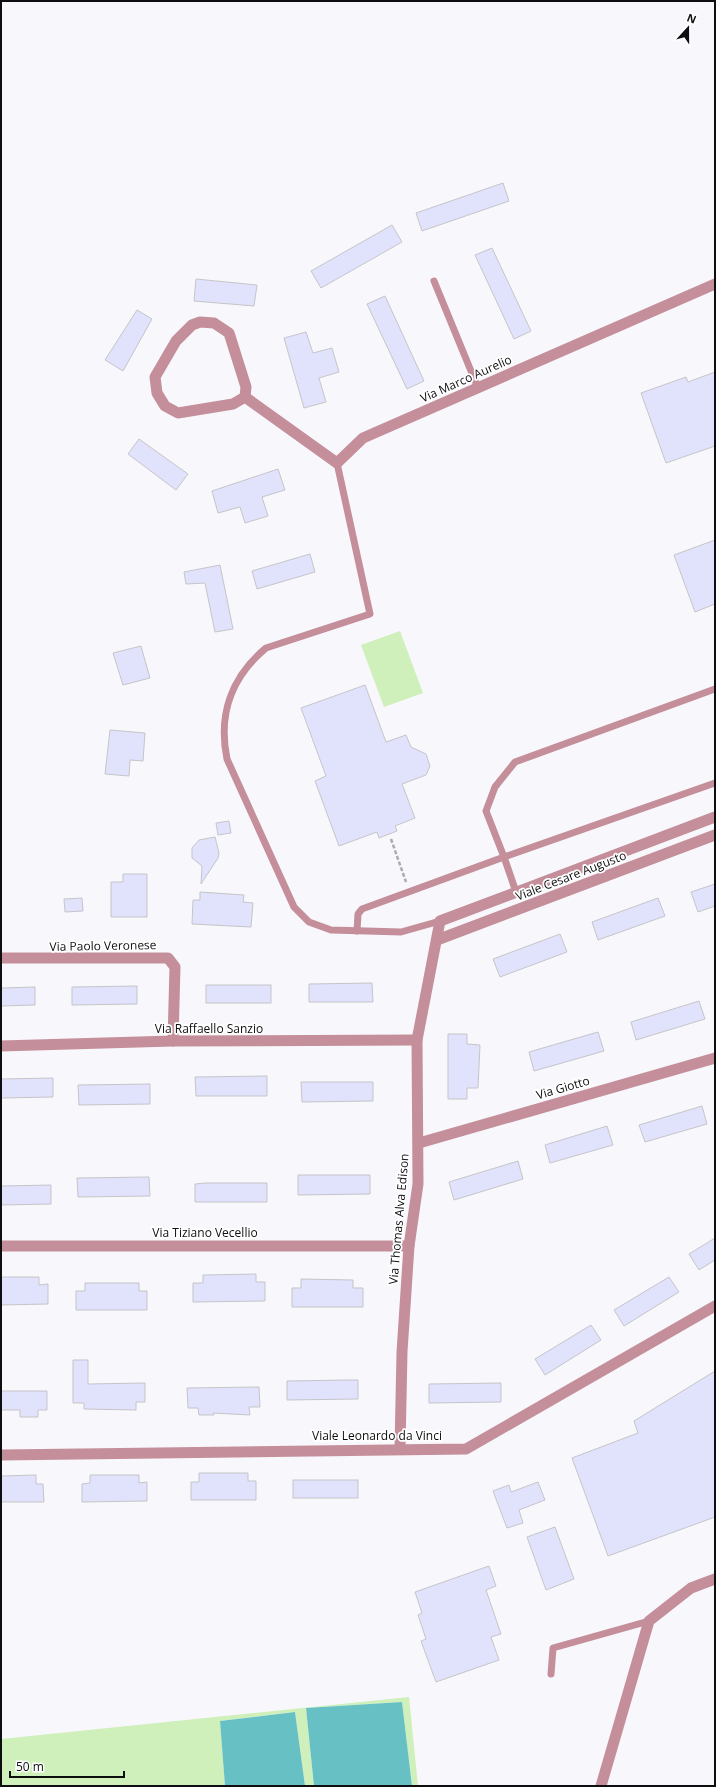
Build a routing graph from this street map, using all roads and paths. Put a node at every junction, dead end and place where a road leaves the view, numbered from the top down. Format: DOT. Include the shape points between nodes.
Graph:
graph roads {
  1 [pos="434,281"];
  2 [pos="715,284"];
  3 [pos="478,388"];
  4 [pos="245,397"];
  5 [pos="337,463"];
  6 [pos="715,689"];
  7 [pos="715,782"];
  8 [pos="715,817"];
  9 [pos="715,835"];
  10 [pos="391,839"];
  11 [pos="504,856"];
  12 [pos="409,892"];
  13 [pos="516,892"];
  14 [pos="440,921"];
  15 [pos="357,930"];
  16 [pos="437,940"];
  17 [pos="1,958"];
  18 [pos="417,1040"];
  19 [pos="173,1041"];
  20 [pos="1,1046"];
  21 [pos="715,1058"];
  22 [pos="419,1143"];
  23 [pos="1,1246"];
  24 [pos="409,1246"];
  25 [pos="715,1306"];
  26 [pos="400,1448"];
  27 [pos="1,1455"];
  28 [pos="715,1579"];
  29 [pos="649,1620"];
  30 [pos="551,1674"];
  31 [pos="601,1786"];
  1 -- 3 [label="lane"];
  2 -- 3 [label="street, Via Marco Aurelio"];
  3 -- 5 [label="street, Via Marco Aurelio" via="363,438"];
  4 -- 4 [label="street" via="233,404 178,413 165,406 158,393 155,377 176,341 192,325 200,322 214,323 229,333 246,388"];
  4 -- 5 [label="street"];
  5 -- 15 [label="lane" via="370,614 266,648 246,668 231,692 223,732 231,771 294,907 303,918 316,926 331,930"];
  6 -- 11 [label="lane" via="515,762 495,787 486,812"];
  7 -- 11 [label="lane"];
  8 -- 13 [label="street, Viale Cesare Augusto"];
  9 -- 16 [label="street, Viale Cesare Augusto"];
  10 -- 12 [label="path"];
  11 -- 12 [label="lane"];
  11 -- 13 [label="lane"];
  12 -- 15 [label="lane" via="362,909 358,914"];
  13 -- 14 [label="street, Viale Cesare Augusto"];
  14 -- 15 [label="lane" via="401,932"];
  14 -- 16 [label="street, Via Thomas Alva Edison"];
  16 -- 18 [label="street, Via Thomas Alva Edison"];
  17 -- 19 [label="street, Via Paolo Veronese" via="168,958 176,968"];
  18 -- 19 [label="street, Via Raffaello Sanzio"];
  18 -- 22 [label="street, Via Thomas Alva Edison" via="416,1094"];
  19 -- 20 [label="street, Via Raffaello Sanzio"];
  21 -- 22 [label="street, Via Giotto"];
  22 -- 24 [label="street, Via Thomas Alva Edison" via="418,1184"];
  23 -- 24 [label="street, Via Tiziano Vecellio"];
  24 -- 26 [label="street, Via Thomas Alva Edison" via="402,1352"];
  25 -- 26 [label="street, Viale Leonardo da Vinci" via="466,1449"];
  26 -- 27 [label="street, Viale Leonardo da Vinci"];
  28 -- 29 [label="street" via="691,1588"];
  29 -- 30 [label="lane" via="553,1648"];
  29 -- 31 [label="street"];
}
